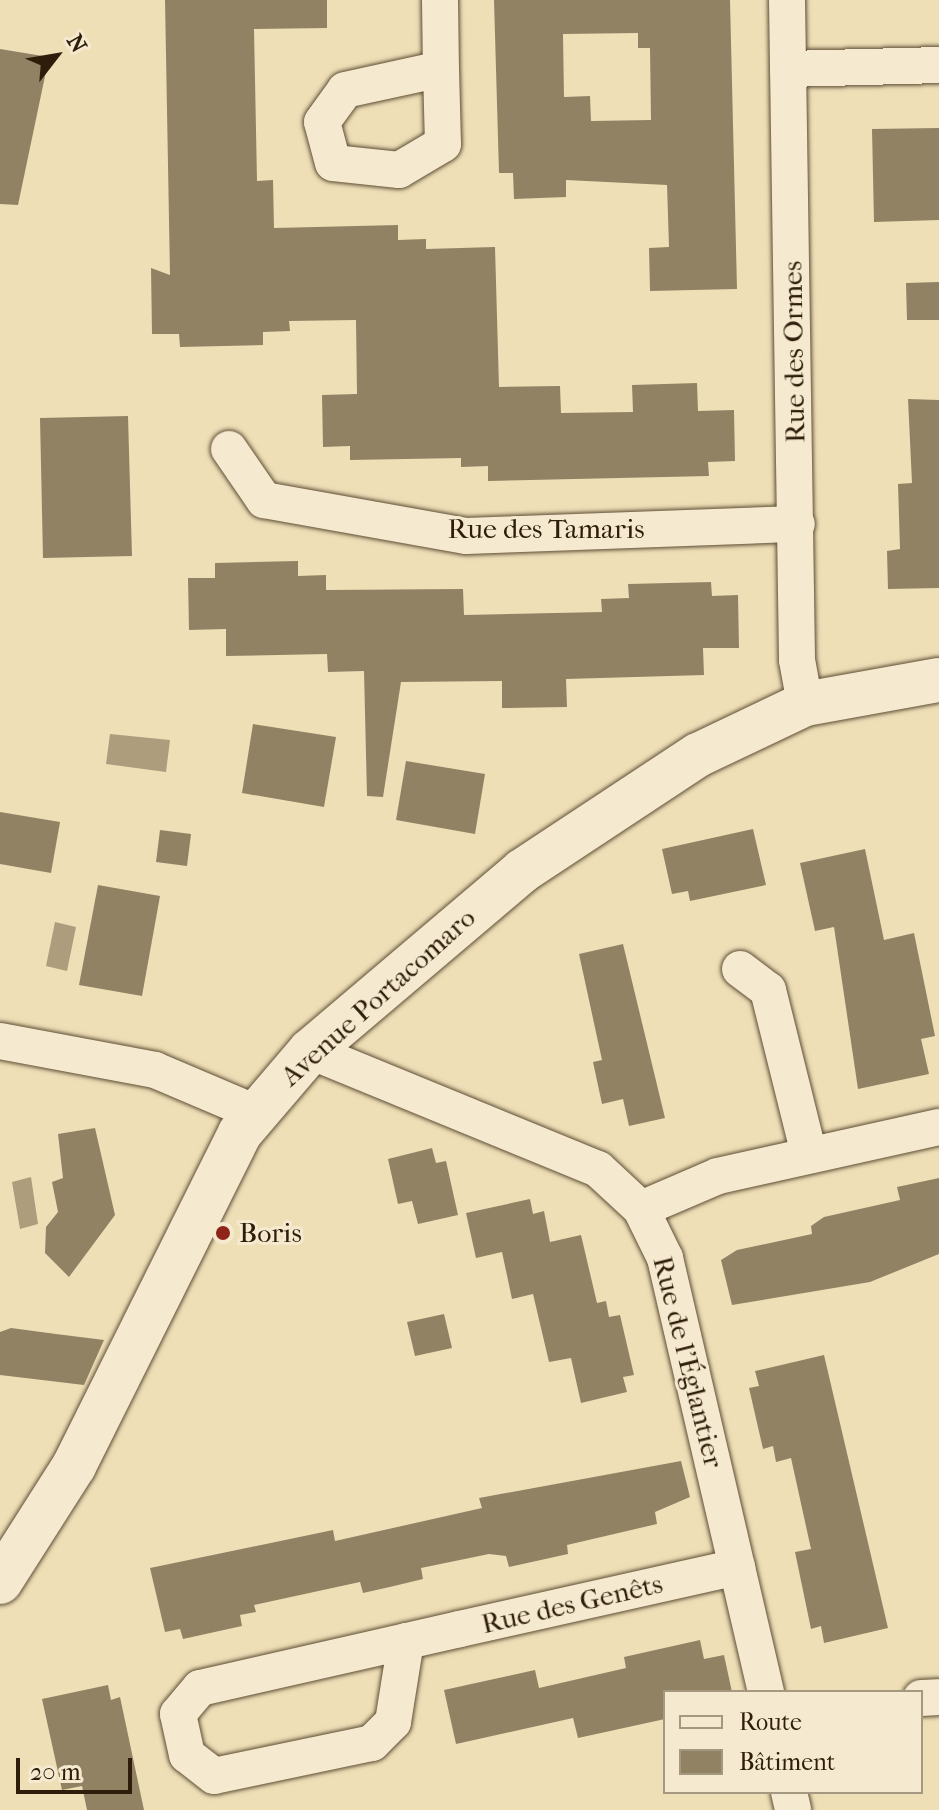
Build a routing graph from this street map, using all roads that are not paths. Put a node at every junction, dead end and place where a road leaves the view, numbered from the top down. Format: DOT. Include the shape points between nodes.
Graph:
graph roads {
  1 [pos="440,0"];
  2 [pos="787,0"];
  3 [pos="939,65"];
  4 [pos="441,69"];
  5 [pos="788,69"];
  6 [pos="229,449"];
  7 [pos="797,524"];
  8 [pos="939,680"];
  9 [pos="805,704"];
  10 [pos="740,969"];
  11 [pos="0,1041"];
  12 [pos="310,1051"];
  13 [pos="254,1112"];
  14 [pos="939,1127"];
  15 [pos="809,1154"];
  16 [pos="641,1209"];
  17 [pos="737,1567"];
  18 [pos="0,1582"];
  19 [pos="406,1641"];
  20 [pos="766,1690"];
  1 -- 4 [label="street"];
  2 -- 5 [label="street, Rue des Ormes"];
  3 -- 5 [label="street"];
  5 -- 7 [label="street, Rue des Ormes"];
  6 -- 7 [label="street, Rue des Tamaris" via="264,500 466,536"];
  7 -- 9 [label="street, Rue des Ormes" via="797,660"];
  8 -- 9 [label="street, Avenue Portacomaro"];
  9 -- 12 [label="street, Avenue Portacomaro" via="698,755 522,871"];
  10 -- 15 [label="street" via="768,990"];
  11 -- 13 [label="street" via="155,1070"];
  12 -- 13 [label="street, Avenue Portacomaro"];
  12 -- 16 [label="street, Rue de l'Églantier" via="598,1169"];
  13 -- 18 [label="street, Avenue Portacomaro" via="42,1526"];
  14 -- 15 [label="street"];
  15 -- 16 [label="street" via="718,1176"];
  16 -- 17 [label="street, Rue de l'Églantier" via="665,1258"];
  17 -- 19 [label="street, Rue des Genêts"];
  17 -- 20 [label="street, Rue de l'Églantier"];
  19 -- 19 [label="street, Rue des Genêts" via="200,1688 178,1714 187,1755 214,1776 372,1743 393,1722"];
}
